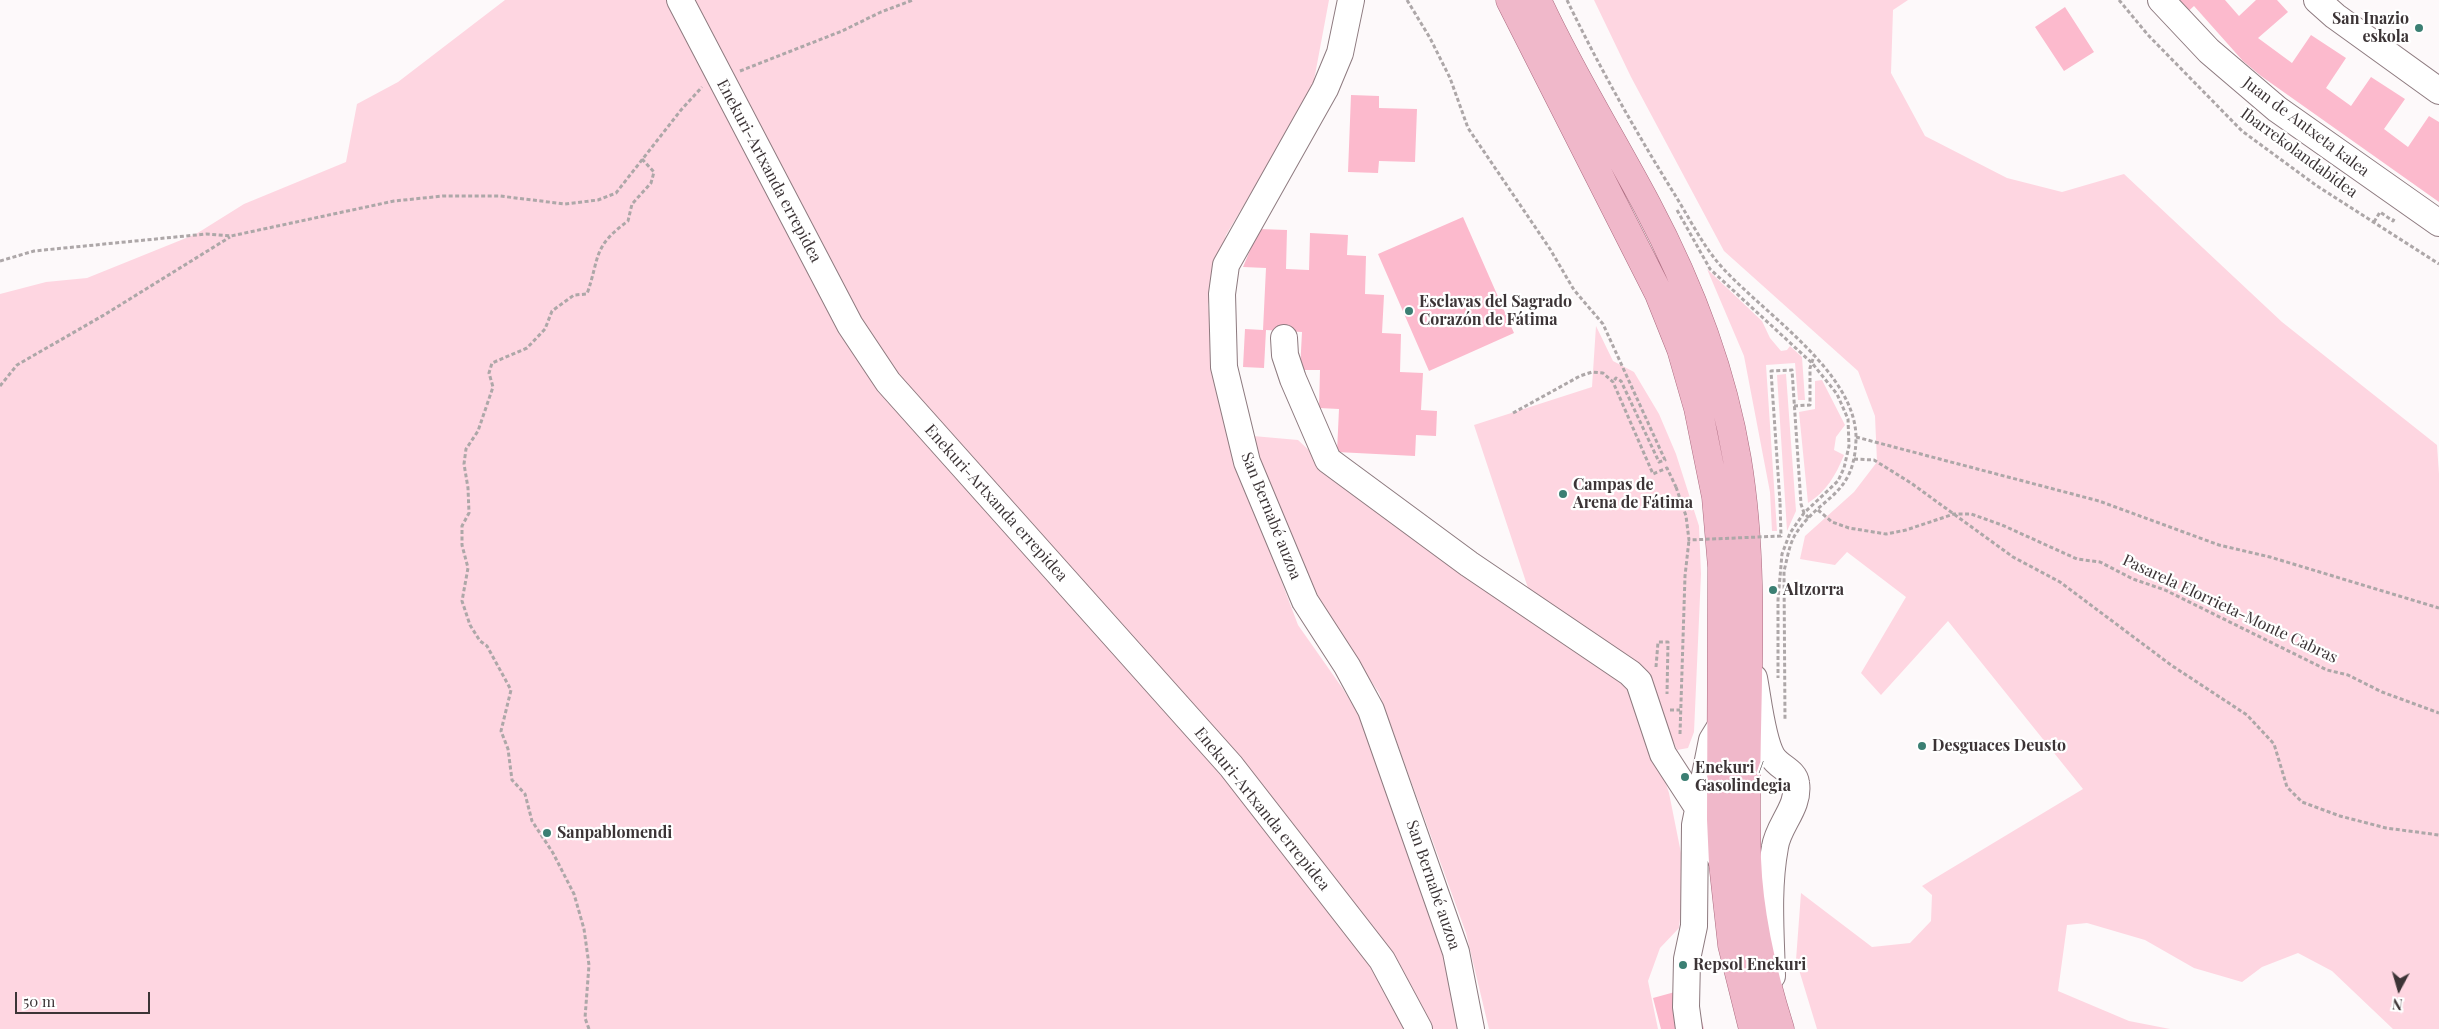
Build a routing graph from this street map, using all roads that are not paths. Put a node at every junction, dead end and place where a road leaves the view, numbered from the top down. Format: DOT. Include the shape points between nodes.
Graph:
graph roads {
  1 [pos="680,0"];
  2 [pos="1351,0"];
  3 [pos="1510,0"];
  4 [pos="1537,0"];
  5 [pos="2161,0"];
  6 [pos="2316,0"];
  7 [pos="2439,91"];
  8 [pos="2439,223"];
  9 [pos="1284,338"];
  10 [pos="1748,648"];
  11 [pos="1717,732"];
  12 [pos="1672,747"];
  13 [pos="1698,808"];
  14 [pos="1723,862"];
  15 [pos="1776,1018"];
  16 [pos="1419,1029"];
  17 [pos="1471,1029"];
  18 [pos="1689,1029"];
  19 [pos="1753,1029"];
  1 -- 16 [label="street, Enekuri-Artxanda errepidea" via="850,325 884,376 1231,766 1382,960"];
  2 -- 17 [label="street, San Bernabé auzoa" via="1340,53 1325,89 1226,265 1222,294 1224,366 1247,462 1305,601 1371,710 1456,952"];
  3 -- 11 [label="main road" via="1659,294 1681,349 1698,408 1716,497 1722,567"];
  4 -- 10 [label="main road" via="1662,236 1707,338 1730,425 1741,489 1748,567"];
  5 -- 8 [label="street, Juan de Antxeta kalea" via="2210,51 2277,109"];
  6 -- 7 [label="street"];
  9 -- 12 [label="street" via="1285,355 1293,378 1328,460 1469,564 1630,673 1638,682"];
  10 -- 15 [label="main road" via="1747,862 1758,944"];
  10 -- 15 [label="street" via="1772,756 1796,782 1796,796 1775,845 1771,878"];
  11 -- 12 [label="street" via="1695,753 1684,757 1675,758"];
  11 -- 13 [label="street"];
  11 -- 14 [label="main road"];
  12 -- 13 [label="street"];
  13 -- 14 [label="street"];
  13 -- 18 [label="street" via="1694,926 1687,959"];
  14 -- 19 [label="main road" via="1732,945"];
}
